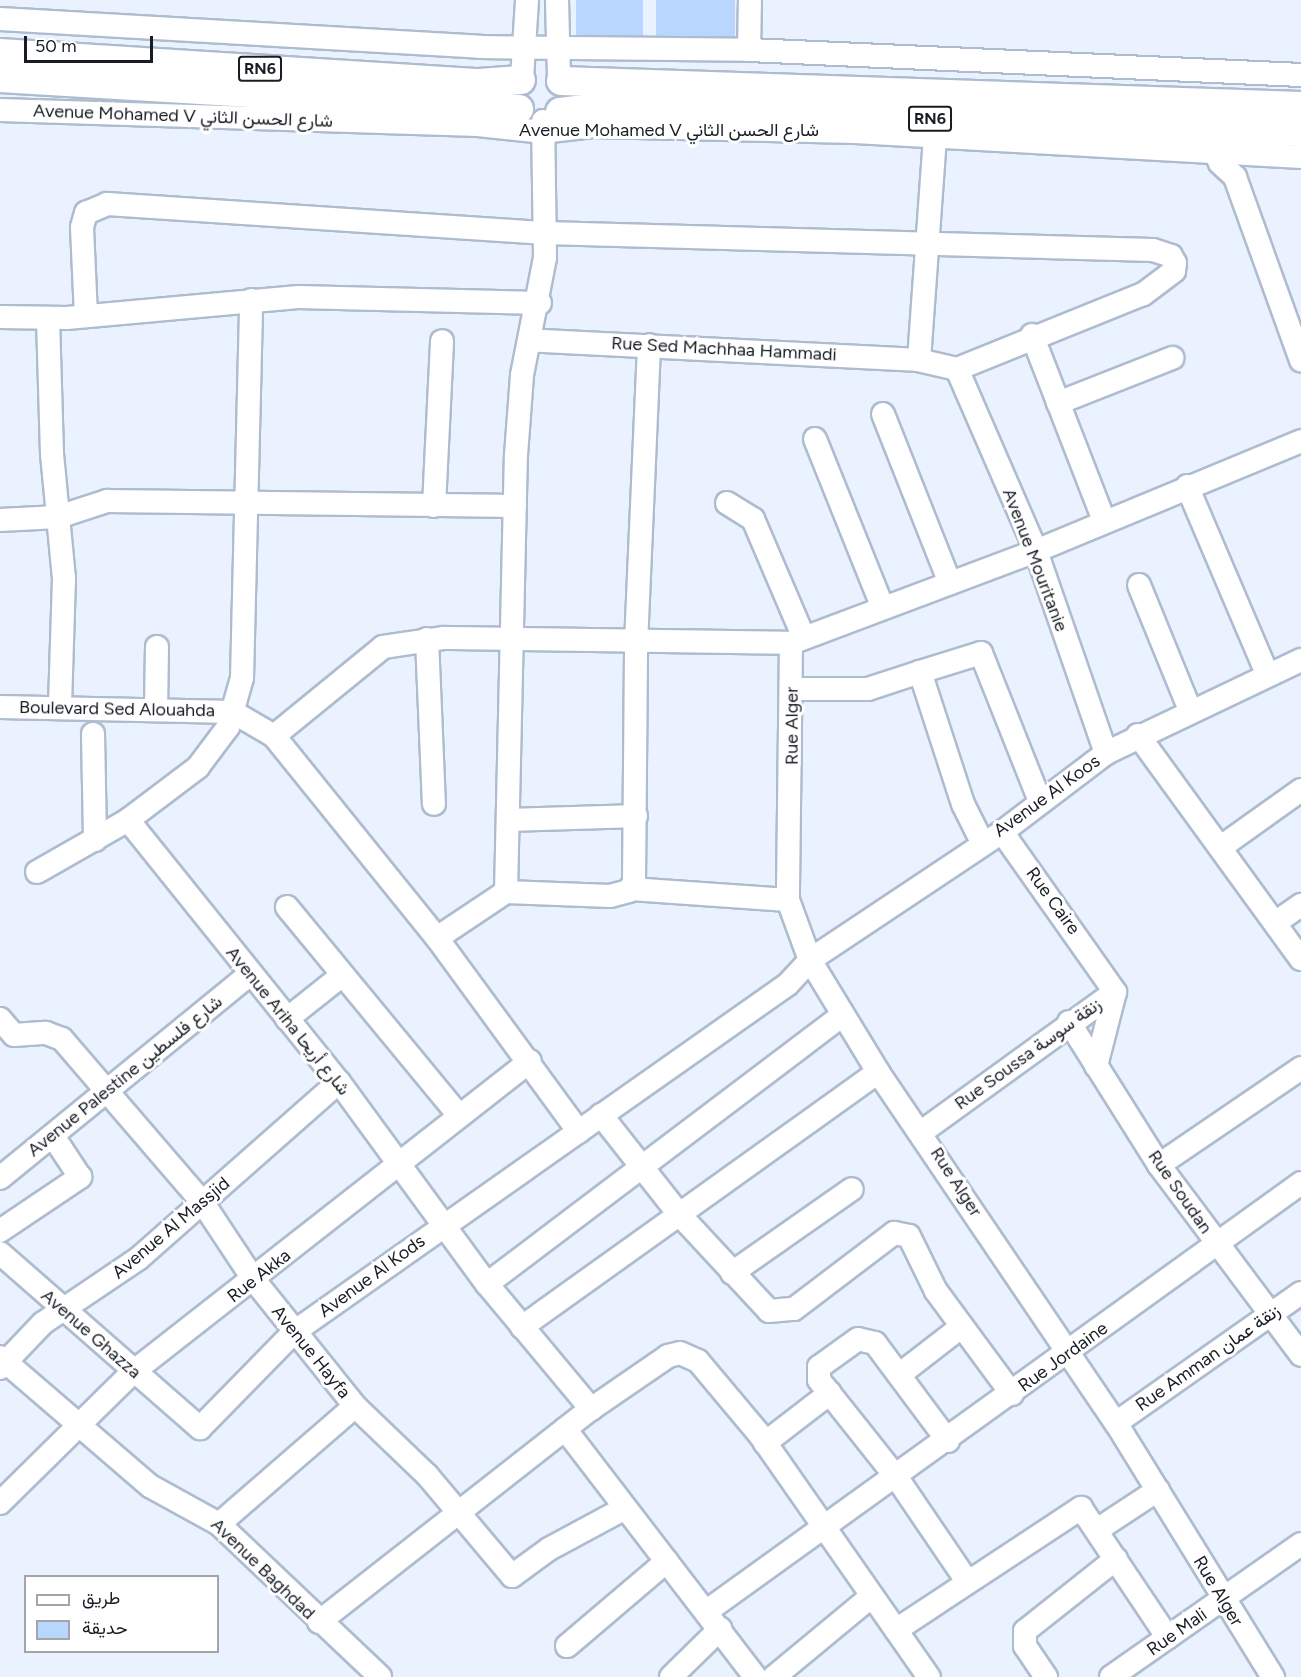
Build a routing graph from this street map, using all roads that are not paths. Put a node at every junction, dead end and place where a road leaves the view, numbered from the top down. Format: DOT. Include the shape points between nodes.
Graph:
graph roads {
  1 [pos="528,0"];
  2 [pos="557,0"];
  3 [pos="750,0"];
  4 [pos="0,19"];
  5 [pos="480,47"];
  6 [pos="526,48"];
  7 [pos="555,49"];
  8 [pos="749,50"];
  9 [pos="596,51"];
  10 [pos="0,53"];
  11 [pos="1212,71"];
  12 [pos="1255,74"];
  13 [pos="1301,75"];
  14 [pos="0,78"];
  15 [pos="521,79"];
  16 [pos="560,80"];
  17 [pos="478,104"];
  18 [pos="1255,105"];
  19 [pos="594,106"];
  20 [pos="1301,106"];
  21 [pos="0,110"];
  22 [pos="541,119"];
  23 [pos="1210,128"];
  24 [pos="1301,132"];
  25 [pos="935,136"];
  26 [pos="1242,142"];
  27 [pos="1301,157"];
  28 [pos="1235,177"];
  29 [pos="546,233"];
  30 [pos="930,246"];
  31 [pos="251,300"];
  32 [pos="540,303"];
  33 [pos="86,316"];
  34 [pos="0,317"];
  35 [pos="48,319"];
  36 [pos="1032,335"];
  37 [pos="530,340"];
  38 [pos="442,341"];
  39 [pos="649,345"];
  40 [pos="1172,358"];
  41 [pos="919,360"];
  42 [pos="1301,360"];
  43 [pos="957,369"];
  44 [pos="1058,403"];
  45 [pos="883,414"];
  46 [pos="815,439"];
  47 [pos="1301,441"];
  48 [pos="1187,486"];
  49 [pos="727,503"];
  50 [pos="246,506"];
  51 [pos="434,506"];
  52 [pos="515,506"];
  53 [pos="58,516"];
  54 [pos="0,520"];
  55 [pos="1104,521"];
  56 [pos="1036,551"];
  57 [pos="950,583"];
  58 [pos="1139,585"];
  59 [pos="883,608"];
  60 [pos="427,639"];
  61 [pos="508,640"];
  62 [pos="797,640"];
  63 [pos="636,644"];
  64 [pos="157,647"];
  65 [pos="1301,660"];
  66 [pos="920,672"];
  67 [pos="1267,675"];
  68 [pos="792,689"];
  69 [pos="0,707"];
  70 [pos="60,708"];
  71 [pos="156,710"];
  72 [pos="1190,710"];
  73 [pos="233,712"];
  74 [pos="93,734"];
  75 [pos="1138,735"];
  76 [pos="274,736"];
  77 [pos="1106,753"];
  78 [pos="1301,790"];
  79 [pos="1040,801"];
  80 [pos="434,804"];
  81 [pos="636,816"];
  82 [pos="128,820"];
  83 [pos="510,820"];
  84 [pos="992,837"];
  85 [pos="95,840"];
  86 [pos="1221,847"];
  87 [pos="37,872"];
  88 [pos="631,889"];
  89 [pos="506,892"];
  90 [pos="788,900"];
  91 [pos="1301,905"];
  92 [pos="287,907"];
  93 [pos="1275,922"];
  94 [pos="436,939"];
  95 [pos="1301,959"];
  96 [pos="810,960"];
  97 [pos="1104,971"];
  98 [pos="249,975"];
  99 [pos="341,976"];
  100 [pos="1115,992"];
  101 [pos="842,1016"];
  102 [pos="0,1019"];
  103 [pos="287,1019"];
  104 [pos="1069,1022"];
  105 [pos="530,1060"];
  106 [pos="1096,1066"];
  107 [pos="1301,1068"];
  108 [pos="878,1072"];
  109 [pos="339,1083"];
  110 [pos="107,1092"];
  111 [pos="601,1115"];
  112 [pos="459,1116"];
  113 [pos="579,1131"];
  114 [pos="923,1131"];
  115 [pos="53,1136"];
  116 [pos="400,1162"];
  117 [pos="1159,1165"];
  118 [pos="642,1167"];
  119 [pos="0,1178"];
  120 [pos="1301,1183"];
  121 [pos="852,1189"];
  122 [pos="204,1203"];
  123 [pos="679,1214"];
  124 [pos="443,1226"];
  125 [pos="0,1232"];
  126 [pos="1217,1244"];
  127 [pos="0,1253"];
  128 [pos="732,1273"];
  129 [pos="254,1280"];
  130 [pos="487,1284"];
  131 [pos="1301,1293"];
  132 [pos="60,1308"];
  133 [pos="1271,1314"];
  134 [pos="522,1327"];
  135 [pos="961,1327"];
  136 [pos="294,1332"];
  137 [pos="1068,1353"];
  138 [pos="1301,1355"];
  139 [pos="2,1362"];
  140 [pos="133,1372"];
  141 [pos="899,1375"];
  142 [pos="830,1393"];
  143 [pos="1012,1394"];
  144 [pos="355,1406"];
  145 [pos="591,1409"];
  146 [pos="184,1412"];
  147 [pos="1116,1423"];
  148 [pos="74,1425"];
  149 [pos="565,1429"];
  150 [pos="948,1441"];
  151 [pos="765,1443"];
  152 [pos="897,1478"];
  153 [pos="1158,1490"];
  154 [pos="0,1503"];
  155 [pos="625,1508"];
  156 [pos="462,1514"];
  157 [pos="219,1524"];
  158 [pos="1097,1530"];
  159 [pos="825,1531"];
  160 [pos="1301,1544"];
  161 [pos="1116,1559"];
  162 [pos="667,1562"];
  163 [pos="967,1581"];
  164 [pos="872,1596"];
  165 [pos="1222,1600"];
  166 [pos="714,1620"];
  167 [pos="319,1623"];
  168 [pos="896,1630"];
  169 [pos="1168,1638"];
  170 [pos="567,1646"];
  171 [pos="380,1677"];
  172 [pos="671,1677"];
  173 [pos="755,1677"];
  174 [pos="774,1677"];
  175 [pos="929,1677"];
  176 [pos="1046,1677"];
  177 [pos="1111,1677"];
  178 [pos="1273,1677"];
  1 -- 6 [label="street"];
  2 -- 7 [label="street"];
  3 -- 8 [label="street"];
  4 -- 5 [label="street"];
  5 -- 6 [label="street"];
  5 -- 17 [label="street"];
  6 -- 7 [label="street"];
  6 -- 15 [label="street"];
  7 -- 9 [label="street"];
  7 -- 16 [label="street"];
  8 -- 9 [label="street"];
  8 -- 11 [label="street"];
  9 -- 19 [label="street"];
  10 -- 17 [label="main road, RN6"];
  11 -- 12 [label="street"];
  11 -- 23 [label="street"];
  12 -- 13 [label="street"];
  12 -- 18 [label="street"];
  14 -- 17 [label="main road, RN6"];
  15 -- 16 [label="main road, RN6" via="537,71"];
  15 -- 17 [label="main road, RN6"];
  15 -- 22 [label="main road" via="515,94"];
  16 -- 19 [label="main road, RN6"];
  16 -- 22 [label="main road" via="566,97"];
  17 -- 21 [label="street, Avenue Mohamed V شارع الحسن الثاني"];
  17 -- 22 [label="main road, RN6"];
  18 -- 20 [label="main road, RN6"];
  18 -- 23 [label="main road, RN6"];
  19 -- 22 [label="main road, RN6"];
  19 -- 23 [label="main road, RN6"];
  19 -- 25 [label="street, Avenue Mohamed V شارع الحسن الثاني"];
  22 -- 29 [label="street"];
  23 -- 25 [label="street, Avenue Mohamed V شارع الحسن الثاني"];
  23 -- 26 [label="main road, RN6"];
  23 -- 28 [label="street"];
  24 -- 26 [label="main road, RN6"];
  25 -- 30 [label="street"];
  26 -- 27 [label="street"];
  26 -- 28 [label="street"];
  28 -- 42 [label="street"];
  29 -- 30 [label="street"];
  29 -- 32 [label="street"];
  29 -- 33 [label="street" via="107,204 86,213 81,227"];
  30 -- 36 [label="street" via="1153,250 1171,256 1174,271 1143,294"];
  30 -- 41 [label="street"];
  31 -- 32 [label="street" via="363,295"];
  31 -- 33 [label="street"];
  31 -- 50 [label="street"];
  32 -- 37 [label="street"];
  33 -- 35 [label="street"];
  34 -- 35 [label="street"];
  35 -- 53 [label="street"];
  36 -- 43 [label="street"];
  36 -- 44 [label="street"];
  37 -- 39 [label="street, Rue Sed Machhaa Hammadi"];
  37 -- 52 [label="street" via="518,412"];
  38 -- 51 [label="street"];
  39 -- 41 [label="street, Rue Sed Machhaa Hammadi"];
  39 -- 63 [label="street"];
  40 -- 44 [label="street"];
  41 -- 43 [label="street, Rue Sed Machhaa Hammadi"];
  43 -- 56 [label="street, Avenue Mouritanie"];
  44 -- 55 [label="street"];
  45 -- 57 [label="street"];
  46 -- 59 [label="street"];
  47 -- 48 [label="street"];
  48 -- 55 [label="street"];
  48 -- 67 [label="street"];
  49 -- 62 [label="street" via="753,519"];
  50 -- 51 [label="street"];
  50 -- 53 [label="street" via="107,501"];
  50 -- 73 [label="street" via="242,678"];
  51 -- 52 [label="street"];
  52 -- 61 [label="street"];
  53 -- 54 [label="street"];
  53 -- 70 [label="street" via="64,578"];
  55 -- 56 [label="street"];
  56 -- 57 [label="street"];
  56 -- 77 [label="street, Avenue Mouritanie"];
  57 -- 59 [label="street"];
  58 -- 72 [label="street"];
  59 -- 62 [label="street"];
  60 -- 61 [label="street"];
  60 -- 76 [label="street" via="383,646"];
  60 -- 80 [label="street"];
  61 -- 63 [label="street"];
  61 -- 83 [label="street"];
  62 -- 63 [label="street"];
  62 -- 68 [label="street, Rue Alger"];
  63 -- 81 [label="street"];
  64 -- 71 [label="street"];
  65 -- 67 [label="street, Avenue Al Koos"];
  66 -- 68 [label="street" via="868,689"];
  66 -- 79 [label="street" via="981,653"];
  66 -- 84 [label="street, Rue Caire" via="963,804"];
  67 -- 72 [label="street, Avenue Al Koos"];
  68 -- 90 [label="street, Rue Alger"];
  69 -- 70 [label="street, Boulevard Sed Alouahda"];
  70 -- 71 [label="street, Boulevard Sed Alouahda"];
  71 -- 73 [label="street, Boulevard Sed Alouahda"];
  72 -- 75 [label="street, Avenue Al Koos"];
  73 -- 76 [label="street"];
  73 -- 82 [label="street" via="212,754"];
  74 -- 85 [label="street"];
  75 -- 77 [label="street, Avenue Al Koos"];
  75 -- 86 [label="street"];
  76 -- 94 [label="street"];
  77 -- 79 [label="street, Avenue Al Koos"];
  78 -- 86 [label="street"];
  79 -- 84 [label="street, Avenue Al Koos"];
  81 -- 83 [label="street"];
  81 -- 88 [label="street"];
  82 -- 85 [label="street"];
  82 -- 98 [label="street, Avenue Ariha شارع أريحا"];
  83 -- 89 [label="street"];
  84 -- 96 [label="street, Avenue Al Koos"];
  84 -- 97 [label="street, Rue Caire"];
  85 -- 87 [label="street"];
  86 -- 93 [label="street"];
  88 -- 89 [label="street" via="610,896"];
  88 -- 90 [label="street"];
  89 -- 94 [label="street"];
  90 -- 96 [label="street, Rue Alger"];
  91 -- 93 [label="street"];
  92 -- 99 [label="street"];
  93 -- 95 [label="street"];
  94 -- 105 [label="street"];
  96 -- 101 [label="street, Rue Alger"];
  96 -- 111 [label="street, Avenue Al Koos" via="788,984"];
  97 -- 100 [label="street, Rue Soussa زنقة سوسة"];
  98 -- 103 [label="street, Avenue Ariha شارع أريحا"];
  98 -- 110 [label="street, Avenue Palestine شارع فلسطين"];
  99 -- 103 [label="street"];
  99 -- 112 [label="street"];
  100 -- 104 [label="street, Rue Soussa زنقة سوسة"];
  100 -- 106 [label="street"];
  101 -- 108 [label="street, Rue Alger"];
  101 -- 118 [label="street"];
  102 -- 110 [label="street, Avenue Hayfa" via="14,1035 54,1034"];
  103 -- 109 [label="street, Avenue Ariha شارع أريحا"];
  104 -- 106 [label="street, Rue Soudan"];
  104 -- 114 [label="street, Rue Soussa زنقة سوسة"];
  105 -- 112 [label="street, Rue Akka"];
  105 -- 113 [label="street"];
  106 -- 117 [label="street, Rue Soudan"];
  107 -- 117 [label="street"];
  108 -- 114 [label="street, Rue Alger"];
  108 -- 123 [label="street"];
  109 -- 116 [label="street, Avenue Ariha شارع أريحا"];
  109 -- 122 [label="street, Avenue Al Massjid"];
  110 -- 115 [label="street, Avenue Palestine شارع فلسطين"];
  110 -- 122 [label="street, Avenue Hayfa"];
  111 -- 113 [label="street, Avenue Al Kods"];
  111 -- 118 [label="street"];
  112 -- 116 [label="street, Rue Akka"];
  113 -- 124 [label="street, Avenue Al Kods"];
  114 -- 137 [label="street, Rue Alger"];
  115 -- 119 [label="street, Avenue Palestine شارع فلسطين"];
  115 -- 125 [label="street" via="80,1177"];
  116 -- 124 [label="street, Avenue Ariha شارع أريحا"];
  116 -- 129 [label="street, Rue Akka"];
  117 -- 126 [label="street, Rue Soudan"];
  118 -- 123 [label="street"];
  118 -- 130 [label="street"];
  120 -- 126 [label="street, Rue Jordaine"];
  121 -- 128 [label="street"];
  122 -- 129 [label="street, Avenue Hayfa"];
  122 -- 132 [label="street, Avenue Al Massjid" via="138,1259"];
  123 -- 128 [label="street"];
  123 -- 134 [label="street"];
  124 -- 130 [label="street, Avenue Ariha شارع أريحا"];
  124 -- 136 [label="street, Avenue Al Kods"];
  126 -- 133 [label="street, Rue Soudan"];
  126 -- 137 [label="street, Rue Jordaine"];
  127 -- 132 [label="street, Avenue Ghazza"];
  128 -- 135 [label="street" via="769,1311 786,1312 901,1233 916,1242 926,1272"];
  129 -- 136 [label="street, Avenue Hayfa"];
  129 -- 140 [label="street, Rue Akka"];
  130 -- 134 [label="street, Avenue Ariha شارع أريحا"];
  131 -- 133 [label="street, Rue Amman زنقة عمان"];
  132 -- 139 [label="street, Avenue Al Massjid"];
  132 -- 140 [label="street, Avenue Ghazza"];
  133 -- 138 [label="street, Rue Soudan"];
  133 -- 147 [label="street, Rue Amman زنقة عمان"];
  134 -- 145 [label="street, Avenue Ariha شارع أريحا"];
  135 -- 141 [label="street"];
  135 -- 143 [label="street"];
  136 -- 144 [label="street, Avenue Hayfa"];
  136 -- 146 [label="street, Avenue Al Kods" via="200,1428"];
  137 -- 143 [label="street, Rue Jordaine"];
  137 -- 147 [label="street, Rue Alger"];
  139 -- 148 [label="street, Avenue Baghdad"];
  140 -- 146 [label="street, Avenue Ghazza"];
  140 -- 148 [label="street, Rue Akka"];
  141 -- 142 [label="street" via="875,1343 858,1339 819,1367 819,1380"];
  141 -- 150 [label="street"];
  142 -- 151 [label="street"];
  142 -- 152 [label="street"];
  143 -- 150 [label="street, Rue Jordaine"];
  144 -- 156 [label="street, Avenue Hayfa"];
  144 -- 157 [label="street"];
  145 -- 149 [label="street"];
  145 -- 151 [label="street" via="680,1353 698,1361"];
  147 -- 153 [label="street, Rue Alger"];
  148 -- 154 [label="street, Rue Akka"];
  148 -- 157 [label="street, Avenue Baghdad" via="150,1486"];
  149 -- 155 [label="street"];
  149 -- 156 [label="street"];
  150 -- 152 [label="street, Rue Jordaine"];
  151 -- 159 [label="street"];
  152 -- 159 [label="street, Rue Jordaine"];
  152 -- 163 [label="street"];
  153 -- 158 [label="street"];
  153 -- 165 [label="street, Rue Alger"];
  155 -- 156 [label="street, Avenue Hayfa" via="549,1549 512,1576"];
  155 -- 162 [label="street"];
  156 -- 167 [label="street"];
  157 -- 167 [label="street, Avenue Baghdad"];
  158 -- 161 [label="street"];
  158 -- 163 [label="street" via="1075,1508"];
  159 -- 164 [label="street"];
  159 -- 166 [label="street, Rue Jordaine"];
  160 -- 165 [label="street, Rue Mali"];
  161 -- 169 [label="street"];
  161 -- 176 [label="street" via="1025,1631 1024,1646"];
  162 -- 166 [label="street"];
  162 -- 170 [label="street"];
  163 -- 168 [label="street"];
  164 -- 168 [label="street"];
  164 -- 174 [label="street"];
  165 -- 169 [label="street, Rue Mali"];
  165 -- 178 [label="street, Rue Alger"];
  166 -- 172 [label="street, Rue Jordaine"];
  166 -- 173 [label="street"];
  167 -- 171 [label="street, Avenue Baghdad"];
  168 -- 175 [label="street"];
  169 -- 177 [label="street, Rue Mali"];
}
